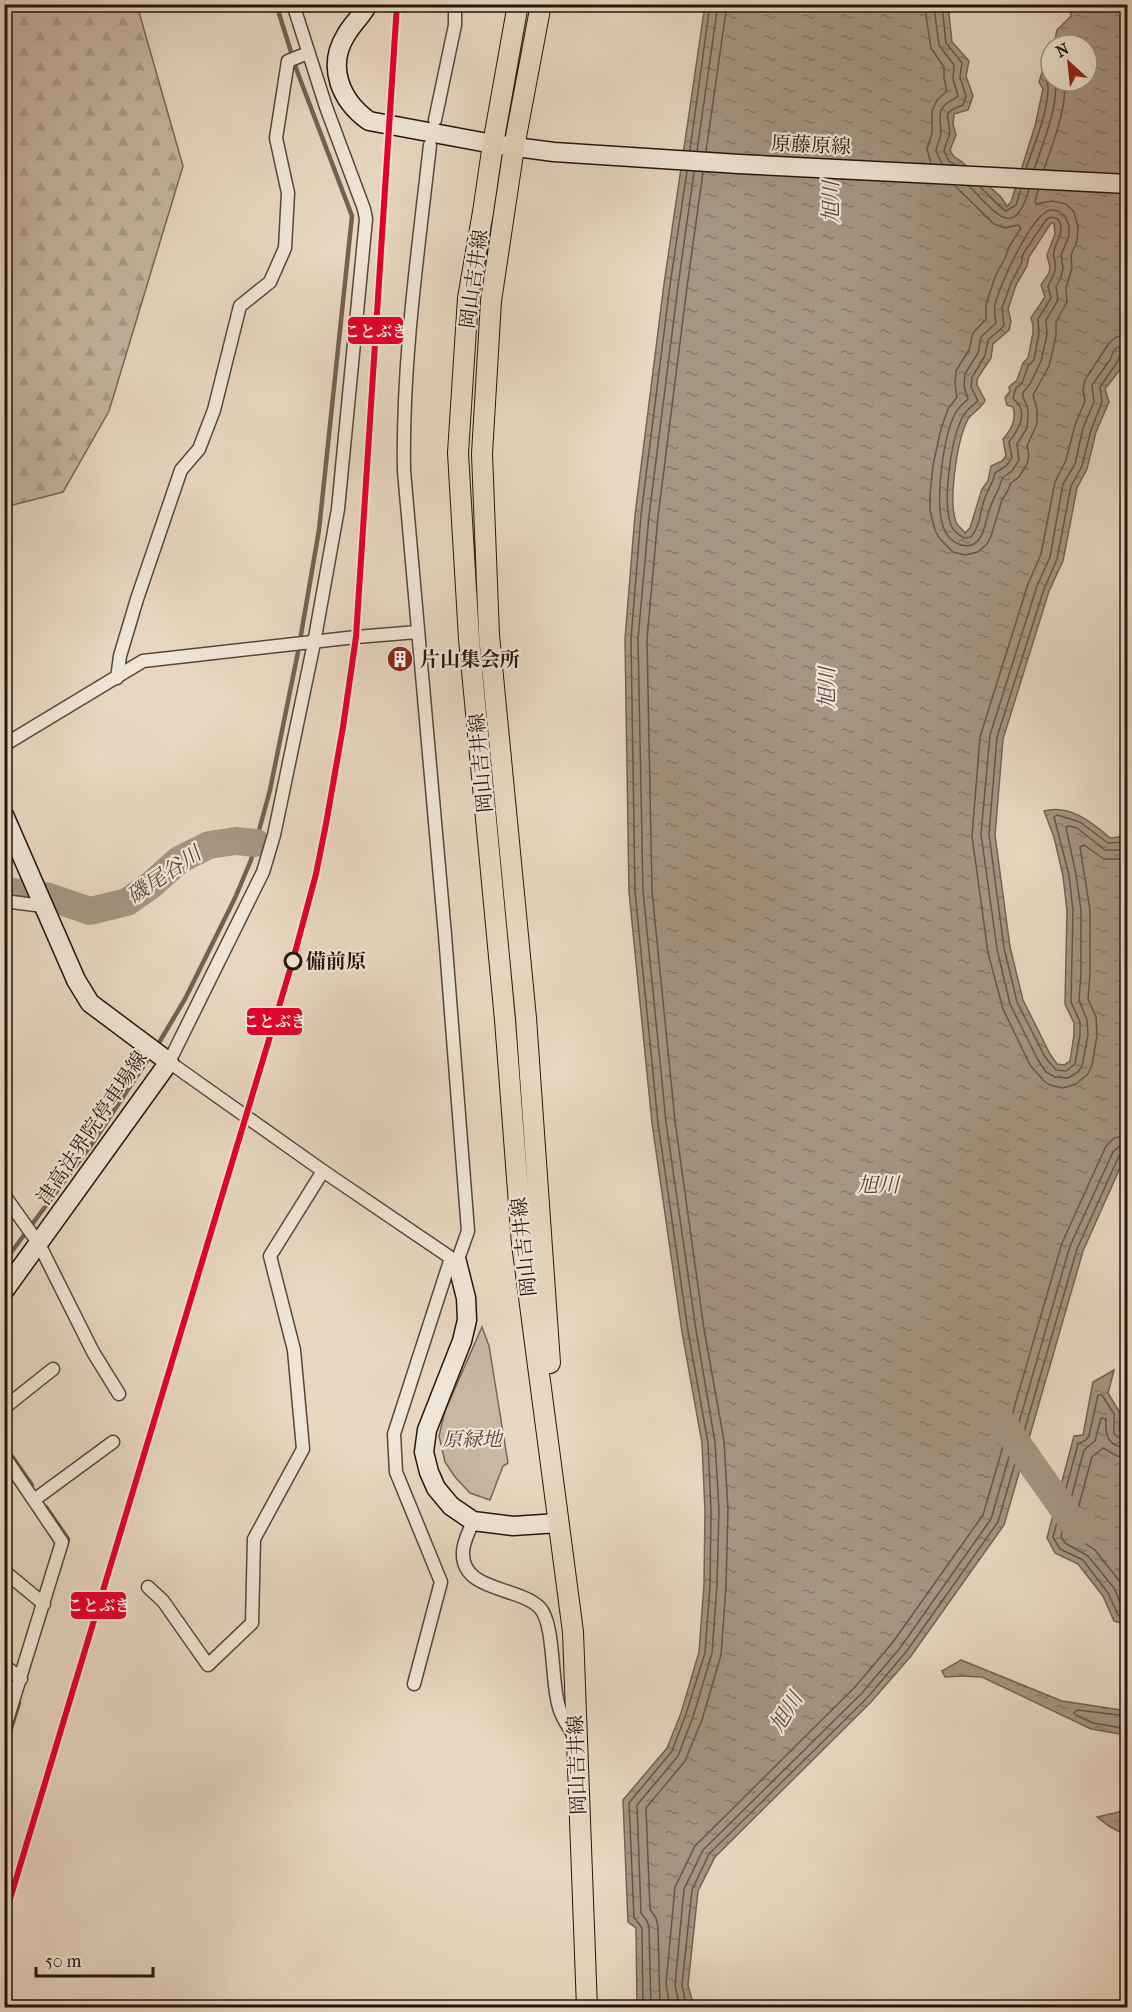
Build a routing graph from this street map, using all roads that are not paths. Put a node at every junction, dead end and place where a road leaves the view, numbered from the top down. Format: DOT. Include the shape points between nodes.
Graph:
graph roads {
  1 [pos="293,4"];
  2 [pos="368,4"];
  3 [pos="455,4"];
  4 [pos="518,4"];
  5 [pos="541,4"];
  6 [pos="298,57"];
  7 [pos="435,120"];
  8 [pos="493,144"];
  9 [pos="430,145"];
  10 [pos="514,147"];
  11 [pos="1128,184"];
  12 [pos="417,632"];
  13 [pos="304,644"];
  14 [pos="117,678"];
  15 [pos="4,745"];
  16 [pos="4,815"];
  17 [pos="41,898"];
  18 [pos="4,901"];
  19 [pos="159,1056"];
  20 [pos="323,1171"];
  21 [pos="4,1195"];
  22 [pos="35,1239"];
  23 [pos="454,1260"];
  24 [pos="4,1291"];
  25 [pos="53,1369"];
  26 [pos="119,1394"];
  27 [pos="4,1407"];
  28 [pos="113,1442"];
  29 [pos="4,1456"];
  30 [pos="34,1500"];
  31 [pos="473,1521"];
  32 [pos="559,1523"];
  33 [pos="4,1571"];
  34 [pos="148,1587"];
  35 [pos="44,1604"];
  36 [pos="4,1665"];
  37 [pos="21,1678"];
  38 [pos="414,1684"];
  39 [pos="4,1730"];
  40 [pos="576,1738"];
  41 [pos="587,2007"];
  1 -- 6 [label="street"];
  2 -- 8 [label="main road, 原藤原線" via="340,48 338,79 356,112 369,121"];
  3 -- 7 [label="street" via="455,25"];
  4 -- 8 [label="main road, 岡山吉井線"];
  5 -- 10 [label="main road, 岡山吉井線"];
  6 -- 13 [label="street" via="366,219 338,509"];
  6 -- 14 [label="street" via="276,138 288,193 285,249 270,282 240,306 214,410 199,449 181,470 137,598"];
  8 -- 10 [label="main road, 原藤原線"];
  8 -- 32 [label="main road, 岡山吉井線" via="468,298 458,453 469,639 506,1020 522,1244"];
  9 -- 12 [label="street" via="403,416"];
  10 -- 11 [label="main road, 原藤原線" via="739,164"];
  10 -- 32 [label="main road, 岡山吉井線" via="491,301 482,453 489,635 526,1018"];
  12 -- 13 [label="street"];
  12 -- 23 [label="street" via="468,1231"];
  13 -- 14 [label="street" via="143,661"];
  13 -- 19 [label="street" via="274,835 263,872"];
  14 -- 15 [label="street"];
  16 -- 17 [label="main road, 津高法界院停車場線"];
  17 -- 18 [label="street"];
  17 -- 19 [label="main road, 津高法界院停車場線" via="90,1003"];
  19 -- 20 [label="street"];
  19 -- 22 [label="main road, 津高法界院停車場線"];
  20 -- 23 [label="street"];
  20 -- 34 [label="street" via="270,1256 294,1350 303,1449 254,1539 252,1623 208,1665 164,1601"];
  21 -- 22 [label="street"];
  22 -- 24 [label="main road, 津高法界院停車場線"];
  22 -- 26 [label="street"];
  23 -- 31 [label="main road" via="466,1298 467,1320 427,1430 424,1452 436,1488 451,1506"];
  23 -- 38 [label="street" via="394,1434 396,1472 441,1582"];
  25 -- 27 [label="street"];
  28 -- 30 [label="street"];
  29 -- 30 [label="street"];
  30 -- 35 [label="street" via="62,1542"];
  31 -- 32 [label="main road" via="513,1526"];
  31 -- 40 [label="street" via="463,1552 466,1568 475,1579 528,1599 541,1609 548,1625 559,1708"];
  32 -- 40 [label="main road, 岡山吉井線" via="573,1632"];
  33 -- 35 [label="street"];
  35 -- 37 [label="street"];
  36 -- 37 [label="street"];
  37 -- 39 [label="street"];
  40 -- 41 [label="main road, 岡山吉井線"];
}
